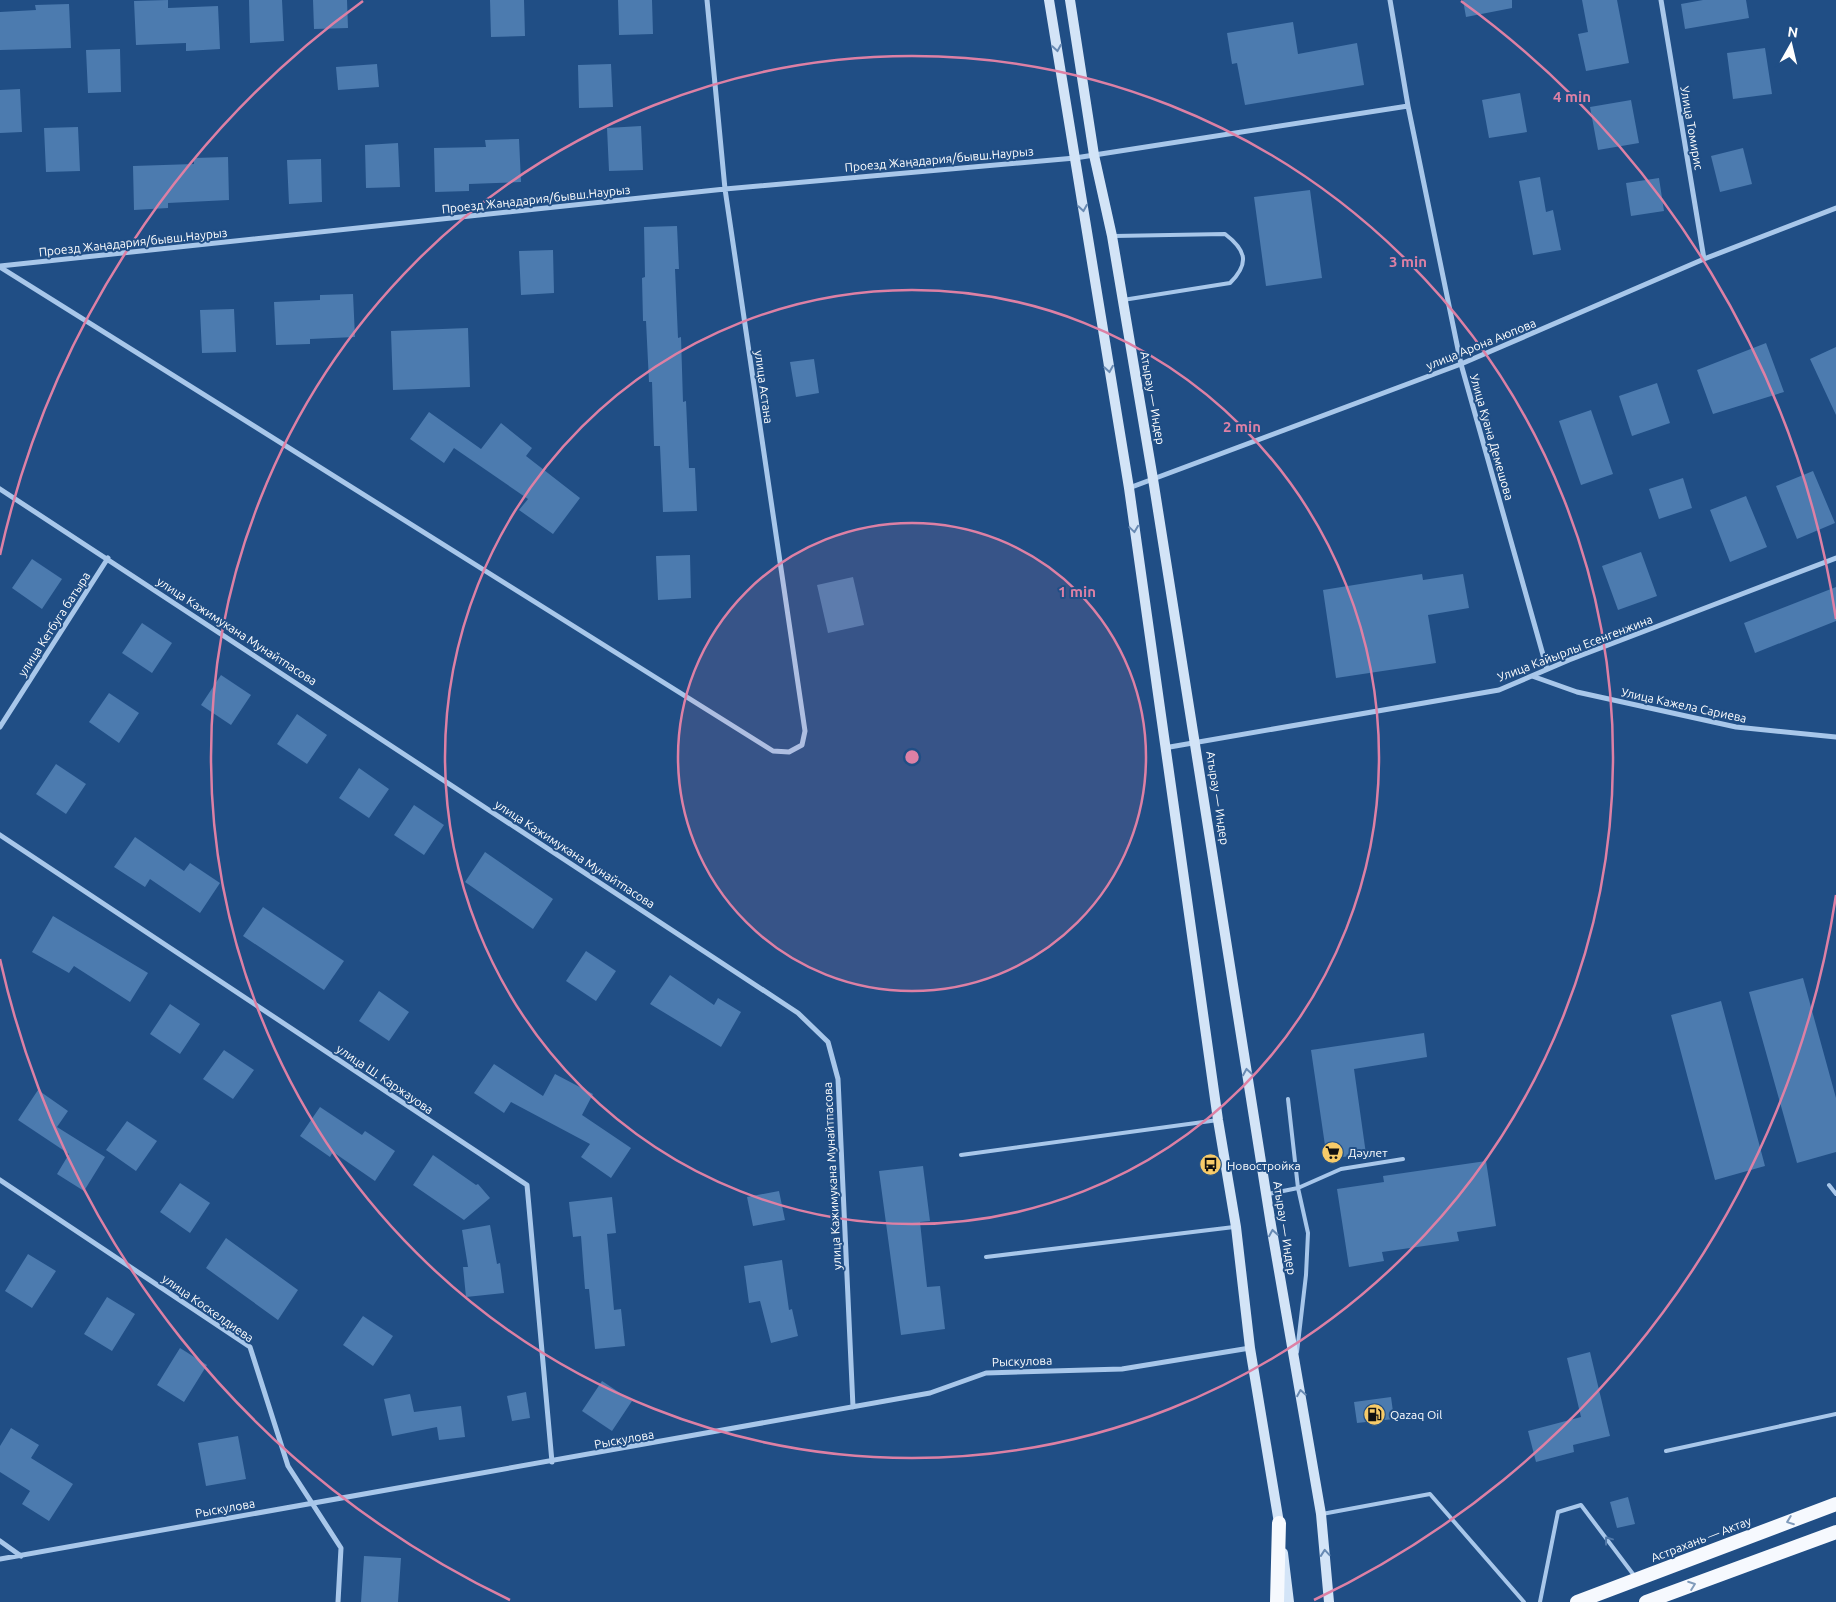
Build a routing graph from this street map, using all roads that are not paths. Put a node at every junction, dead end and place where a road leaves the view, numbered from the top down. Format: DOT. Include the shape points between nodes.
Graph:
graph roads {
  1 [pos="707,0"];
  2 [pos="1049,0"];
  3 [pos="1070,0"];
  4 [pos="1390,0"];
  5 [pos="1660,0"];
  6 [pos="1408,106"];
  7 [pos="1094,155"];
  8 [pos="1075,158"];
  9 [pos="725,189"];
  10 [pos="1836,208"];
  11 [pos="1112,236"];
  12 [pos="1704,259"];
  13 [pos="0,267"];
  14 [pos="1123,300"];
  15 [pos="1461,364"];
  16 [pos="1154,479"];
  17 [pos="1129,488"];
  18 [pos="0,489"];
  19 [pos="108,558"];
  20 [pos="1836,558"];
  21 [pos="1547,669"];
  22 [pos="1531,676"];
  23 [pos="0,727"];
  24 [pos="1836,737"];
  25 [pos="1196,742"];
  26 [pos="1164,748"];
  27 [pos="0,835"];
  28 [pos="1288,1099"];
  29 [pos="1218,1120"];
  30 [pos="961,1155"];
  31 [pos="1403,1159"];
  32 [pos="0,1180"];
  33 [pos="1829,1185"];
  34 [pos="1298,1188"];
  35 [pos="1836,1194"];
  36 [pos="1267,1195"];
  37 [pos="1236,1227"];
  38 [pos="986,1257"];
  39 [pos="1250,1348"];
  40 [pos="1296,1361"];
  41 [pos="853,1407"];
  42 [pos="1836,1414"];
  43 [pos="1666,1450"];
  44 [pos="552,1462"];
  45 [pos="310,1503"];
  46 [pos="1836,1504"];
  47 [pos="1321,1514"];
  48 [pos="1279,1523"];
  49 [pos="1836,1532"];
  50 [pos="0,1542"];
  51 [pos="21,1556"];
  52 [pos="0,1559"];
  53 [pos="1637,1580"];
  54 [pos="338,1602"];
  55 [pos="1278,1602"];
  56 [pos="1289,1602"];
  57 [pos="1329,1602"];
  58 [pos="1524,1602"];
  59 [pos="1540,1602"];
  60 [pos="1578,1602"];
  61 [pos="1646,1602"];
  1 -- 9 [label="street, улица Астана"];
  2 -- 8 [label="main road, one-way"];
  3 -- 7 [label="main road, Атырау — Индер"];
  4 -- 6 [label="street, Улица Куана Демешова"];
  5 -- 12 [label="street, Улица Томирис"];
  6 -- 7 [label="street, Проезд Жаңадария/бывш.Наурыз"];
  6 -- 15 [label="street, Улица Куана Демешова"];
  7 -- 8 [label="street, Проезд Жаңадария/бывш.Наурыз"];
  7 -- 11 [label="main road, Атырау — Индер"];
  8 -- 9 [label="street, Проезд Жаңадария/бывш.Наурыз"];
  8 -- 17 [label="main road, one-way"];
  9 -- 13 [label="street, Проезд Жаңадария/бывш.Наурыз"];
  9 -- 13 [label="street, улица Астана" via="805,731 802,745 789,752 773,751"];
  10 -- 12 [label="street, улица Арона Аюпова"];
  11 -- 14 [label="main road, Атырау — Индер"];
  11 -- 14 [label="lane" via="1225,234 1240,245 1243,258 1240,273 1230,283"];
  12 -- 15 [label="street, улица Арона Аюпова"];
  14 -- 16 [label="main road, Атырау — Индер"];
  15 -- 16 [label="street, улица Арона Аюпова"];
  15 -- 21 [label="street, Улица Куана Демешова"];
  16 -- 17 [label="street, улица Арона Аюпова"];
  16 -- 25 [label="main road, Атырау — Индер"];
  17 -- 26 [label="main road, one-way"];
  18 -- 19 [label="street, улица Кажимукана Мунайтпасова"];
  19 -- 23 [label="street, улица Кетбуга батыра"];
  19 -- 41 [label="street, улица Кажимукана Мунайтпасова" via="798,1013 828,1042 838,1079"];
  20 -- 21 [label="street, Улица Кайырлы Есенгенжина"];
  21 -- 22 [label="street, Улица Кайырлы Есенгенжина"];
  22 -- 24 [label="street, Улица Кажела Сариева" via="1577,692 1736,727"];
  22 -- 25 [label="street, Улица Кайырлы Есенгенжина" via="1499,690"];
  25 -- 26 [label="street, Улица Кайырлы Есенгенжина"];
  36 -- 25 [label="main road, Атырау — Индер, one-way"];
  26 -- 29 [label="main road"];
  27 -- 44 [label="street, улица Ш. Каржауова" via="527,1185"];
  28 -- 34 [label="lane"];
  29 -- 30 [label="lane"];
  29 -- 37 [label="main road"];
  31 -- 34 [label="lane" via="1341,1169"];
  32 -- 45 [label="street, улица Коскелдиева" via="250,1347 288,1466"];
  33 -- 35 [label="lane"];
  34 -- 36 [label="lane"];
  34 -- 40 [label="lane" via="1308,1233"];
  40 -- 36 [label="main road, Атырау — Индер, one-way"];
  37 -- 38 [label="lane"];
  37 -- 39 [label="main road"];
  39 -- 41 [label="street, Рыскулова" via="1122,1368 986,1373 930,1393"];
  39 -- 48 [label="main road"];
  47 -- 40 [label="main road, Атырау — Индер, one-way"];
  41 -- 44 [label="street, Рыскулова"];
  42 -- 43 [label="lane"];
  44 -- 45 [label="street, Рыскулова"];
  45 -- 51 [label="street, Рыскулова"];
  45 -- 54 [label="street, улица Коскелдиева" via="341,1548"];
  46 -- 53 [label="highway, Астрахань — Актау, one-way"];
  57 -- 47 [label="main road, Атырау — Индер, one-way"];
  47 -- 58 [label="lane" via="1430,1494"];
  48 -- 55 [label="highway"];
  48 -- 56 [label="main road"];
  61 -- 49 [label="highway, one-way"];
  50 -- 51 [label="street"];
  51 -- 52 [label="street, Рыскулова"];
  53 -- 59 [label="lane, one-way" via="1581,1505 1558,1512"];
  53 -- 60 [label="highway, Астрахань — Актау"];
}
